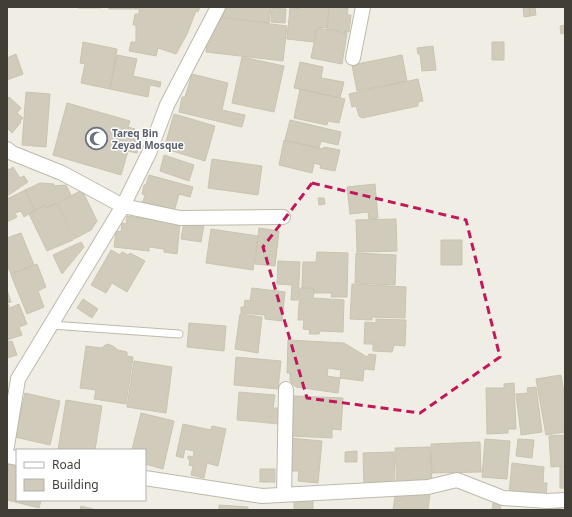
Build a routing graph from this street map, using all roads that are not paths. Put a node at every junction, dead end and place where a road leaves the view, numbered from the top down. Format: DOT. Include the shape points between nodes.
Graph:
graph roads {
  1 [pos="218,7"];
  2 [pos="363,7"];
  3 [pos="353,58"];
  4 [pos="7,149"];
  5 [pos="123,206"];
  6 [pos="283,217"];
  7 [pos="50,325"];
  8 [pos="179,334"];
  9 [pos="286,389"];
  10 [pos="7,446"];
  11 [pos="146,478"];
  12 [pos="284,495"];
  13 [pos="565,500"];
  1 -- 5 [label="street" via="167,105 149,153"];
  2 -- 3 [label="street"];
  4 -- 5 [label="street" via="62,173"];
  5 -- 6 [label="street" via="180,218"];
  5 -- 7 [label="street"];
  7 -- 8 [label="lane"];
  7 -- 10 [label="street" via="18,379"];
  9 -- 12 [label="street"];
  11 -- 12 [label="street" via="262,496"];
  12 -- 13 [label="street" via="428,487 458,480 503,498"];
}
